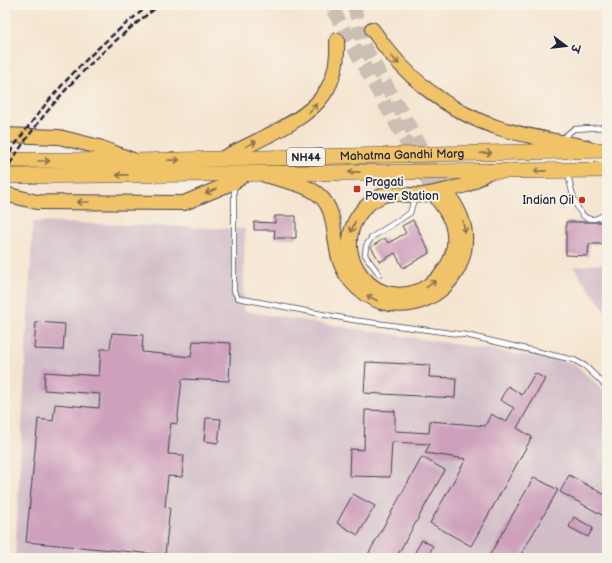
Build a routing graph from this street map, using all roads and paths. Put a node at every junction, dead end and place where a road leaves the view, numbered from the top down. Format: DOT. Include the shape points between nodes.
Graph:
graph roads {
  1 [pos="372,29"];
  2 [pos="337,40"];
  3 [pos="607,127"];
  4 [pos="5,135"];
  5 [pos="559,142"];
  6 [pos="604,151"];
  7 [pos="221,159"];
  8 [pos="5,160"];
  9 [pos="135,161"];
  10 [pos="607,170"];
  11 [pos="490,171"];
  12 [pos="568,171"];
  13 [pos="5,176"];
  14 [pos="246,176"];
  15 [pos="5,194"];
  16 [pos="415,195"];
  17 [pos="607,212"];
  18 [pos="379,274"];
  19 [pos="607,387"];
  1 -- 5 [label="main road, one-way" via="404,69 444,102 498,128"];
  7 -- 2 [label="main road, one-way" via="292,123 312,109 332,78 337,59"];
  3 -- 5 [label="lane" via="574,129"];
  4 -- 9 [label="main road" via="59,137 99,146"];
  5 -- 6 [label="main road"];
  7 -- 6 [label="highway, Mahatma Gandhi Marg / NH44, one-way"];
  9 -- 7 [label="highway, Mahatma Gandhi Marg / NH44, one-way"];
  8 -- 9 [label="highway, Mahatma Gandhi Marg / NH44, one-way"];
  10 -- 12 [label="highway, Mahatma Gandhi Marg / NH44"];
  12 -- 11 [label="highway, Mahatma Gandhi Marg / NH44, one-way"];
  11 -- 14 [label="highway, Mahatma Gandhi Marg / NH44, one-way"];
  11 -- 16 [label="main road" via="466,185"];
  12 -- 17 [label="lane" via="583,217 601,217"];
  14 -- 13 [label="highway, Mahatma Gandhi Marg, one-way"];
  14 -- 15 [label="main road, one-way" via="184,203 37,202"];
  16 -- 14 [label="main road, one-way" via="391,193 377,198 360,212 353,225 350,247 356,268 364,279 382,291 396,294 412,293 428,287 440,276 449,263 454,232 442,195 458,209 464,229 464,250 460,267 450,282 437,294 413,304 396,305 371,298 348,277 338,257 332,216 327,204 319,195 307,188"];
  14 -- 19 [label="lane" via="234,291 238,298 353,320 466,335 574,360"];
  16 -- 18 [label="lane" via="410,213 372,237 366,246 365,255"];
}
